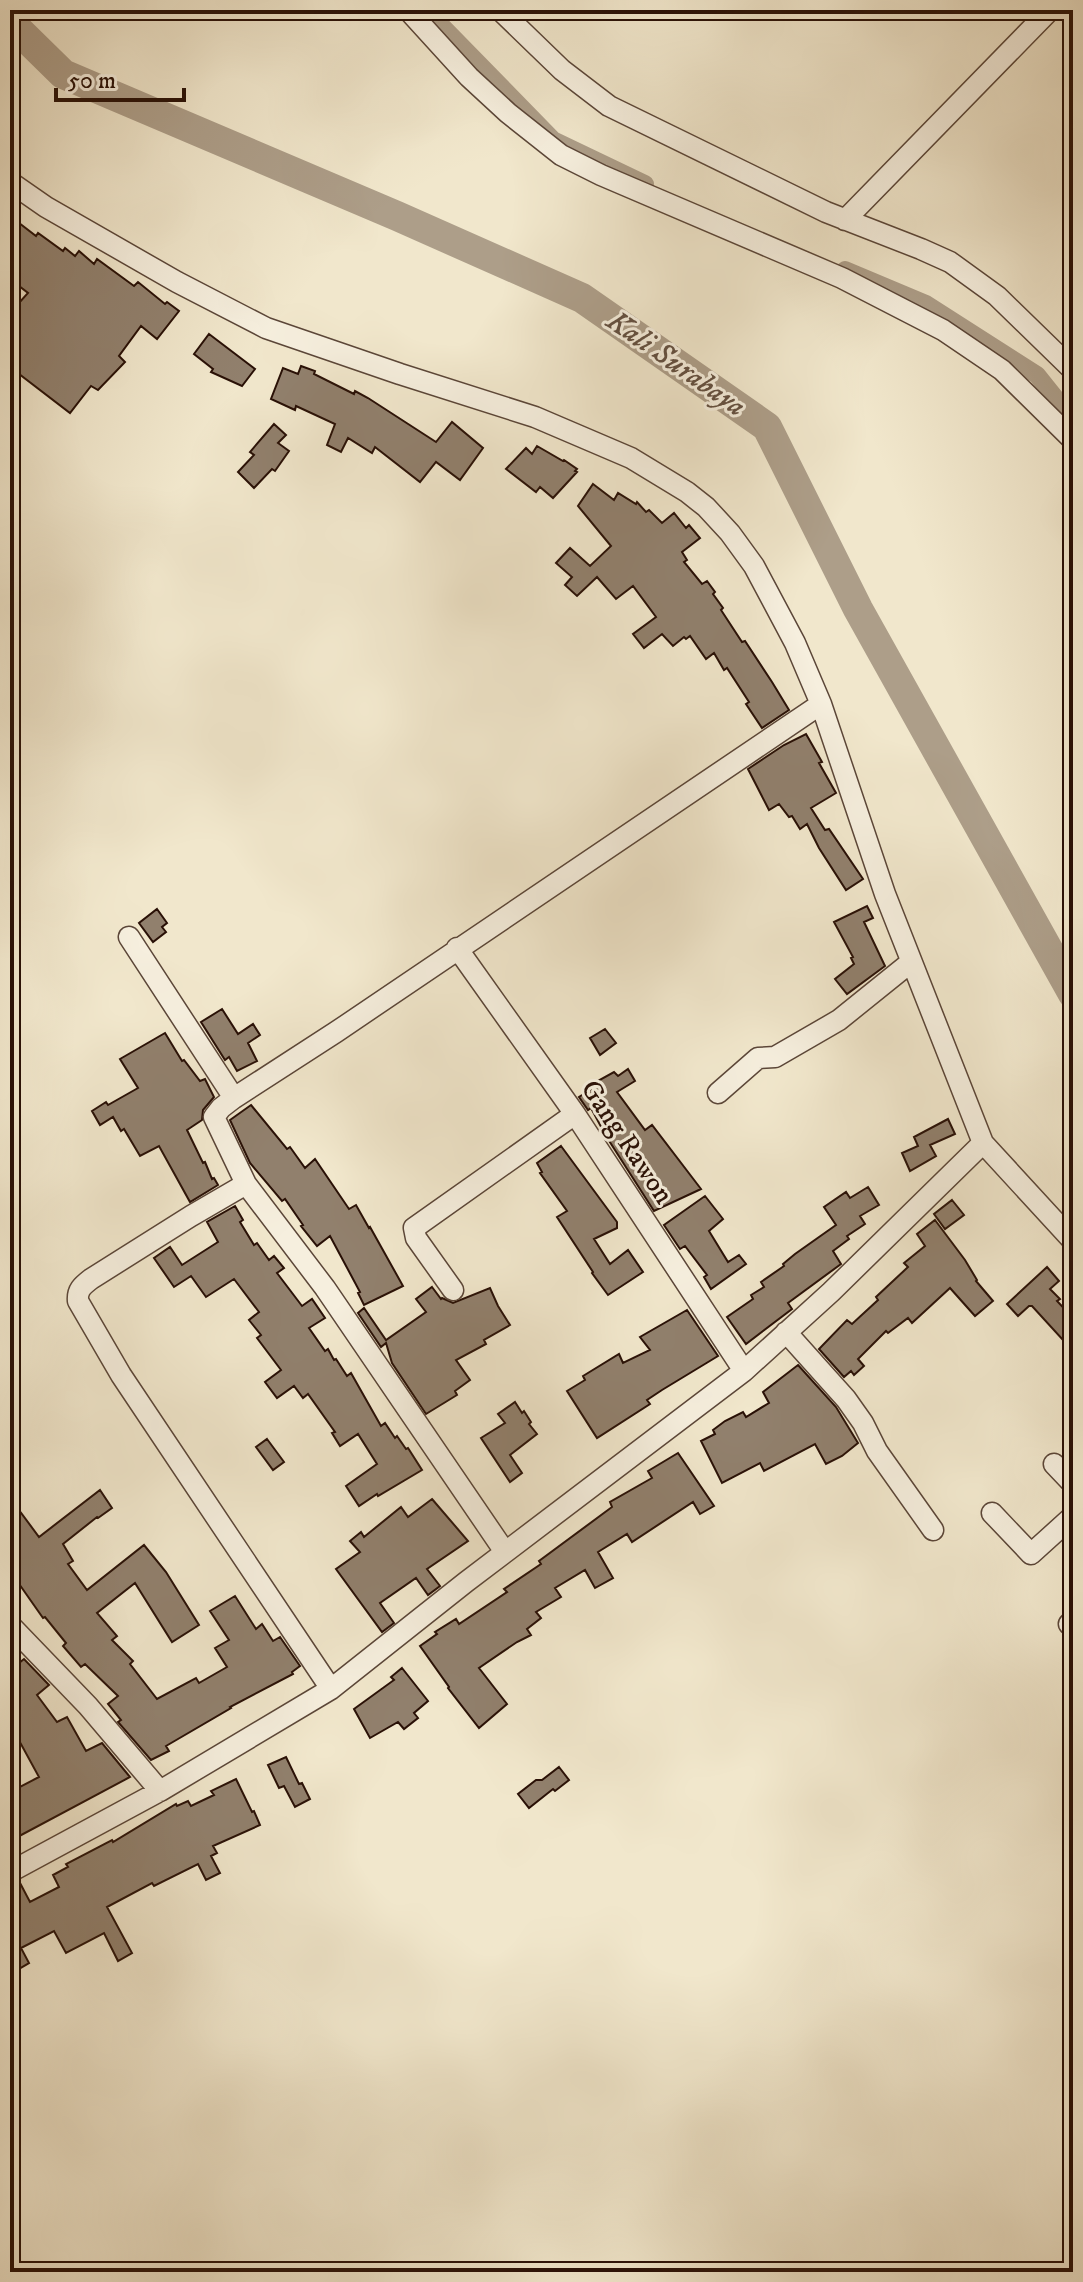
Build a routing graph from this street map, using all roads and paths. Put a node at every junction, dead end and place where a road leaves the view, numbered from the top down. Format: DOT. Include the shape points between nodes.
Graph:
graph roads {
  1 [pos="408,10"];
  2 [pos="500,10"];
  3 [pos="1050,10"];
  4 [pos="10,182"];
  5 [pos="845,220"];
  6 [pos="1073,370"];
  7 [pos="1073,440"];
  8 [pos="821,704"];
  9 [pos="129,937"];
  10 [pos="457,948"];
  11 [pos="911,962"];
  12 [pos="718,1093"];
  13 [pos="234,1098"];
  14 [pos="575,1114"];
  15 [pos="983,1143"];
  16 [pos="246,1184"];
  17 [pos="1073,1241"];
  18 [pos="453,1290"];
  19 [pos="786,1332"];
  20 [pos="744,1371"];
  21 [pos="1054,1464"];
  22 [pos="1073,1484"];
  23 [pos="992,1513"];
  24 [pos="1073,1516"];
  25 [pos="933,1530"];
  26 [pos="505,1552"];
  27 [pos="10,1625"];
  28 [pos="331,1689"];
  29 [pos="160,1791"];
  30 [pos="10,1872"];
  1 -- 7 [label="street" via="469,77 561,155 842,278 943,330 1002,370"];
  2 -- 5 [label="street" via="562,70 609,106"];
  3 -- 5 [label="street"];
  4 -- 8 [label="street" via="177,282 266,328 535,417 631,458 687,492 730,533 754,566"];
  5 -- 6 [label="street" via="921,249 972,276"];
  8 -- 10 [label="street"];
  8 -- 11 [label="street"];
  9 -- 13 [label="street"];
  10 -- 13 [label="street"];
  10 -- 14 [label="street, Gang Rawon"];
  11 -- 12 [label="street" via="839,1020 775,1057 758,1058"];
  11 -- 15 [label="street"];
  13 -- 16 [label="street" via="214,1117"];
  14 -- 18 [label="street" via="414,1228"];
  14 -- 20 [label="street, Gang Rawon"];
  15 -- 17 [label="street"];
  15 -- 19 [label="street"];
  16 -- 26 [label="street" via="325,1288"];
  16 -- 28 [label="street" via="91,1279 77,1294 78,1301 121,1375"];
  19 -- 20 [label="street"];
  19 -- 25 [label="street" via="846,1399"];
  20 -- 26 [label="street"];
  21 -- 22 [label="street"];
  23 -- 24 [label="street" via="1031,1554"];
  26 -- 28 [label="street"];
  27 -- 29 [label="street"];
  28 -- 29 [label="street"];
  29 -- 30 [label="street"];
}
